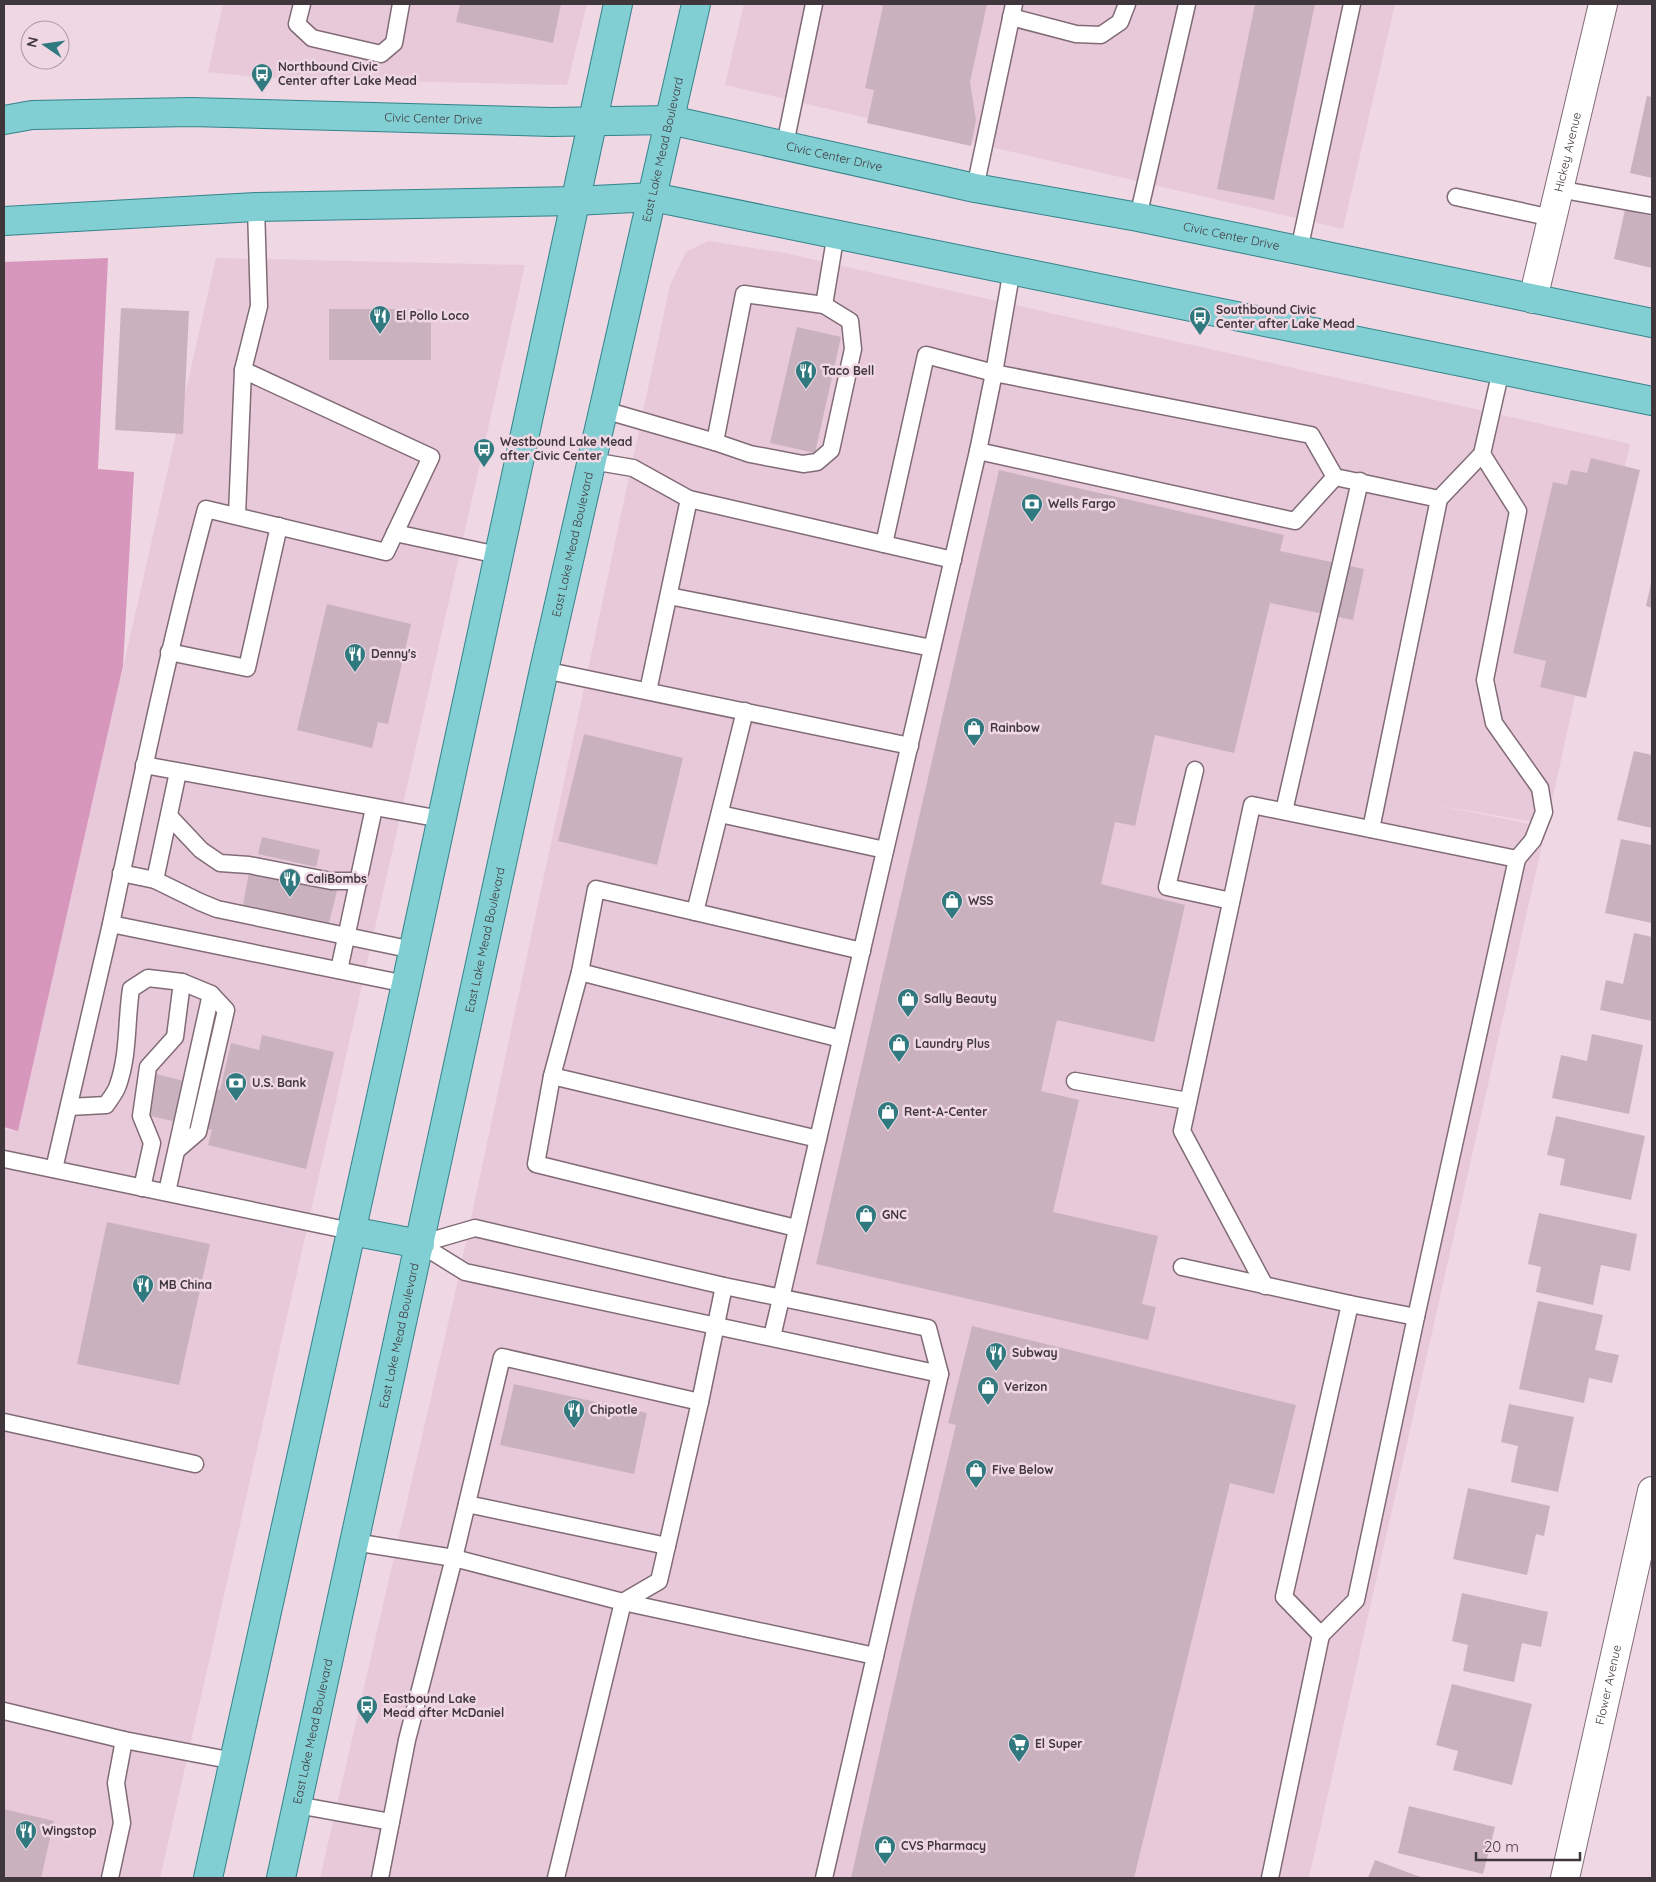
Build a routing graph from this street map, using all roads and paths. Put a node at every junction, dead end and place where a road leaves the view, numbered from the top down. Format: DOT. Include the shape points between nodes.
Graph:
graph roads {
  1 [pos="302,4"];
  2 [pos="401,4"];
  3 [pos="618,4"];
  4 [pos="696,4"];
  5 [pos="814,4"];
  6 [pos="1127,4"];
  7 [pos="1187,4"];
  8 [pos="1352,4"];
  9 [pos="1603,4"];
  10 [pos="1013,10"];
  11 [pos="4,120"];
  12 [pos="670,120"];
  13 [pos="592,122"];
  14 [pos="785,144"];
  15 [pos="975,188"];
  16 [pos="1558,189"];
  17 [pos="652,197"];
  18 [pos="1456,197"];
  19 [pos="575,201"];
  20 [pos="1652,206"];
  21 [pos="256,207"];
  22 [pos="1138,217"];
  23 [pos="1552,218"];
  24 [pos="4,221"];
  25 [pos="836,233"];
  26 [pos="1299,250"];
  27 [pos="1012,269"];
  28 [pos="1532,299"];
  29 [pos="824,306"];
  30 [pos="1652,323"];
  31 [pos="243,370"];
  32 [pos="1501,370"];
  33 [pos="994,373"];
  34 [pos="1652,401"];
  35 [pos="604,410"];
  36 [pos="715,442"];
  37 [pos="978,451"];
  38 [pos="1482,454"];
  39 [pos="592,461"];
  40 [pos="1336,476"];
  41 [pos="1360,481"];
  42 [pos="689,499"];
  43 [pos="1439,499"];
  44 [pos="237,515"];
  45 [pos="279,526"];
  46 [pos="395,533"];
  47 [pos="884,544"];
  48 [pos="498,555"];
  49 [pos="953,560"];
  50 [pos="669,596"];
  51 [pos="932,648"];
  52 [pos="169,652"];
  53 [pos="544,670"];
  54 [pos="648,691"];
  55 [pos="745,711"];
  56 [pos="910,746"];
  57 [pos="144,765"];
  58 [pos="1195,770"];
  59 [pos="178,772"];
  60 [pos="374,808"];
  61 [pos="1284,812"];
  62 [pos="720,814"];
  63 [pos="169,816"];
  64 [pos="441,819"];
  65 [pos="1371,829"];
  66 [pos="885,850"];
  67 [pos="1517,859"];
  68 [pos="121,873"];
  69 [pos="155,880"];
  70 [pos="358,881"];
  71 [pos="1232,902"];
  72 [pos="695,912"];
  73 [pos="111,924"];
  74 [pos="346,937"];
  75 [pos="413,950"];
  76 [pos="862,951"];
  77 [pos="339,970"];
  78 [pos="580,972"];
  79 [pos="182,982"];
  80 [pos="406,984"];
  81 [pos="841,1039"];
  82 [pos="552,1076"];
  83 [pos="1075,1081"];
  84 [pos="1188,1101"];
  85 [pos="69,1107"];
  86 [pos="818,1139"];
  87 [pos="4,1159"];
  88 [pos="54,1169"];
  89 [pos="142,1188"];
  90 [pos="167,1192"];
  91 [pos="796,1228"];
  92 [pos="351,1231"];
  93 [pos="420,1244"];
  94 [pos="1182,1268"];
  95 [pos="724,1286"];
  96 [pos="1265,1286"];
  97 [pos="780,1298"];
  98 [pos="1350,1304"];
  99 [pos="1416,1317"];
  100 [pos="715,1325"];
  101 [pos="772,1338"];
  102 [pos="940,1374"];
  103 [pos="700,1402"];
  104 [pos="4,1422"];
  105 [pos="195,1464"];
  106 [pos="1652,1492"];
  107 [pos="467,1504"];
  108 [pos="354,1542"];
  109 [pos="667,1546"];
  110 [pos="454,1558"];
  111 [pos="622,1602"];
  112 [pos="1321,1635"];
  113 [pos="875,1656"];
  114 [pos="4,1711"];
  115 [pos="124,1740"];
  116 [pos="234,1761"];
  117 [pos="297,1806"];
  118 [pos="391,1822"];
  119 [pos="110,1878"];
  120 [pos="208,1878"];
  121 [pos="281,1878"];
  122 [pos="380,1878"];
  123 [pos="556,1878"];
  124 [pos="824,1878"];
  125 [pos="1270,1878"];
  126 [pos="1565,1878"];
  1 -- 2 [label="lane" via="298,24 312,38 381,54 394,42"];
  3 -- 13 [label="main road"];
  4 -- 12 [label="main road, East Lake Mead Boulevard"];
  5 -- 14 [label="lane"];
  6 -- 10 [label="lane" via="1120,22 1101,35 1076,34"];
  7 -- 22 [label="lane"];
  8 -- 26 [label="lane"];
  9 -- 16 [label="street, Hickey Avenue"];
  10 -- 15 [label="lane"];
  11 -- 13 [label="main road, Civic Center Drive" via="32,115 190,112"];
  12 -- 13 [label="main road, Civic Center Drive"];
  12 -- 14 [label="main road, Civic Center Drive"];
  12 -- 17 [label="main road, East Lake Mead Boulevard"];
  13 -- 19 [label="main road"];
  14 -- 15 [label="main road, Civic Center Drive"];
  15 -- 22 [label="main road, Civic Center Drive"];
  16 -- 20 [label="lane"];
  16 -- 23 [label="street, Hickey Avenue"];
  17 -- 19 [label="main road"];
  17 -- 25 [label="main road"];
  17 -- 35 [label="main road, East Lake Mead Boulevard"];
  18 -- 23 [label="lane"];
  19 -- 21 [label="main road"];
  19 -- 48 [label="main road"];
  21 -- 24 [label="main road"];
  21 -- 31 [label="lane" via="259,306"];
  22 -- 26 [label="main road, Civic Center Drive"];
  23 -- 28 [label="street, Hickey Avenue"];
  25 -- 27 [label="main road"];
  25 -- 29 [label="lane"];
  26 -- 28 [label="main road, Civic Center Drive"];
  27 -- 32 [label="main road"];
  27 -- 33 [label="lane"];
  28 -- 30 [label="main road, Civic Center Drive"];
  29 -- 36 [label="lane" via="744,294"];
  29 -- 36 [label="lane" via="850,321 853,349 831,450 817,462 803,464 750,454"];
  31 -- 44 [label="lane"];
  31 -- 46 [label="lane" via="431,457"];
  32 -- 34 [label="main road"];
  32 -- 38 [label="lane"];
  33 -- 37 [label="lane"];
  33 -- 40 [label="lane" via="1311,435"];
  33 -- 47 [label="lane" via="926,355"];
  35 -- 36 [label="lane"];
  35 -- 39 [label="main road, East Lake Mead Boulevard"];
  37 -- 40 [label="lane" via="1295,520"];
  37 -- 49 [label="lane"];
  38 -- 43 [label="lane"];
  38 -- 67 [label="lane" via="1518,511 1485,680 1494,724 1540,788 1544,812 1533,840"];
  39 -- 42 [label="lane" via="634,468"];
  39 -- 53 [label="main road, East Lake Mead Boulevard"];
  40 -- 41 [label="lane"];
  41 -- 43 [label="lane"];
  41 -- 61 [label="lane"];
  42 -- 47 [label="lane"];
  42 -- 50 [label="lane"];
  43 -- 65 [label="lane"];
  44 -- 45 [label="lane"];
  44 -- 52 [label="lane" via="206,509"];
  45 -- 46 [label="lane" via="386,552"];
  45 -- 52 [label="lane" via="247,668"];
  46 -- 48 [label="lane"];
  47 -- 49 [label="lane"];
  48 -- 64 [label="main road"];
  49 -- 51 [label="lane"];
  50 -- 51 [label="lane"];
  50 -- 54 [label="lane"];
  51 -- 56 [label="lane"];
  52 -- 57 [label="lane"];
  53 -- 54 [label="lane"];
  53 -- 93 [label="main road, East Lake Mead Boulevard"];
  54 -- 55 [label="lane"];
  55 -- 56 [label="lane"];
  55 -- 62 [label="lane"];
  56 -- 66 [label="lane"];
  57 -- 59 [label="lane"];
  57 -- 68 [label="lane"];
  58 -- 71 [label="lane" via="1167,887"];
  59 -- 60 [label="lane"];
  59 -- 63 [label="lane"];
  60 -- 64 [label="lane"];
  60 -- 70 [label="lane"];
  61 -- 65 [label="lane"];
  61 -- 71 [label="lane" via="1252,805"];
  62 -- 66 [label="lane"];
  62 -- 72 [label="lane"];
  63 -- 69 [label="lane"];
  63 -- 70 [label="lane" via="202,850 220,862 331,881"];
  64 -- 75 [label="main road"];
  65 -- 67 [label="lane"];
  66 -- 76 [label="lane"];
  67 -- 99 [label="lane"];
  68 -- 69 [label="lane"];
  68 -- 73 [label="lane"];
  69 -- 74 [label="lane" via="217,909"];
  70 -- 74 [label="lane"];
  71 -- 84 [label="lane"];
  72 -- 76 [label="lane"];
  72 -- 78 [label="lane" via="596,889"];
  73 -- 77 [label="lane"];
  73 -- 85 [label="lane"];
  74 -- 75 [label="lane"];
  74 -- 77 [label="lane"];
  75 -- 80 [label="main road"];
  76 -- 81 [label="lane"];
  77 -- 80 [label="lane"];
  78 -- 81 [label="lane"];
  78 -- 82 [label="lane"];
  79 -- 85 [label="lane" via="148,978 131,989 127,1050 118,1087 106,1105"];
  79 -- 89 [label="lane" via="175,1037 148,1067 141,1116 152,1143"];
  79 -- 90 [label="lane" via="211,994"];
  80 -- 92 [label="main road"];
  81 -- 86 [label="lane"];
  82 -- 86 [label="lane"];
  82 -- 91 [label="lane" via="536,1164"];
  83 -- 84 [label="lane"];
  84 -- 96 [label="lane" via="1182,1131"];
  85 -- 88 [label="lane"];
  86 -- 91 [label="lane"];
  87 -- 88 [label="lane"];
  88 -- 89 [label="lane"];
  89 -- 90 [label="lane"];
  90 -- 92 [label="lane"];
  91 -- 97 [label="lane"];
  92 -- 93 [label="main road"];
  92 -- 116 [label="main road"];
  93 -- 95 [label="lane" via="475,1228"];
  93 -- 100 [label="lane" via="466,1272"];
  93 -- 108 [label="main road, East Lake Mead Boulevard"];
  94 -- 96 [label="lane"];
  95 -- 97 [label="lane"];
  95 -- 100 [label="lane"];
  96 -- 98 [label="lane"];
  97 -- 101 [label="lane"];
  97 -- 102 [label="lane" via="928,1328"];
  98 -- 99 [label="lane"];
  98 -- 112 [label="lane" via="1284,1597"];
  99 -- 112 [label="lane" via="1356,1600"];
  100 -- 101 [label="lane"];
  100 -- 103 [label="lane"];
  101 -- 102 [label="lane"];
  102 -- 113 [label="lane"];
  103 -- 107 [label="lane" via="502,1357"];
  103 -- 109 [label="lane"];
  104 -- 105 [label="lane"];
  106 -- 126 [label="street, Flower Avenue"];
  107 -- 109 [label="lane"];
  107 -- 110 [label="lane"];
  108 -- 110 [label="lane"];
  108 -- 117 [label="main road, East Lake Mead Boulevard"];
  109 -- 111 [label="lane" via="659,1581"];
  110 -- 111 [label="lane"];
  110 -- 118 [label="lane" via="407,1740"];
  111 -- 113 [label="lane"];
  111 -- 123 [label="lane"];
  112 -- 125 [label="lane"];
  113 -- 124 [label="lane"];
  114 -- 115 [label="lane"];
  115 -- 116 [label="lane"];
  115 -- 119 [label="lane" via="116,1783 122,1823"];
  116 -- 120 [label="main road"];
  117 -- 118 [label="lane"];
  117 -- 121 [label="main road, East Lake Mead Boulevard"];
  118 -- 122 [label="lane"];
}
